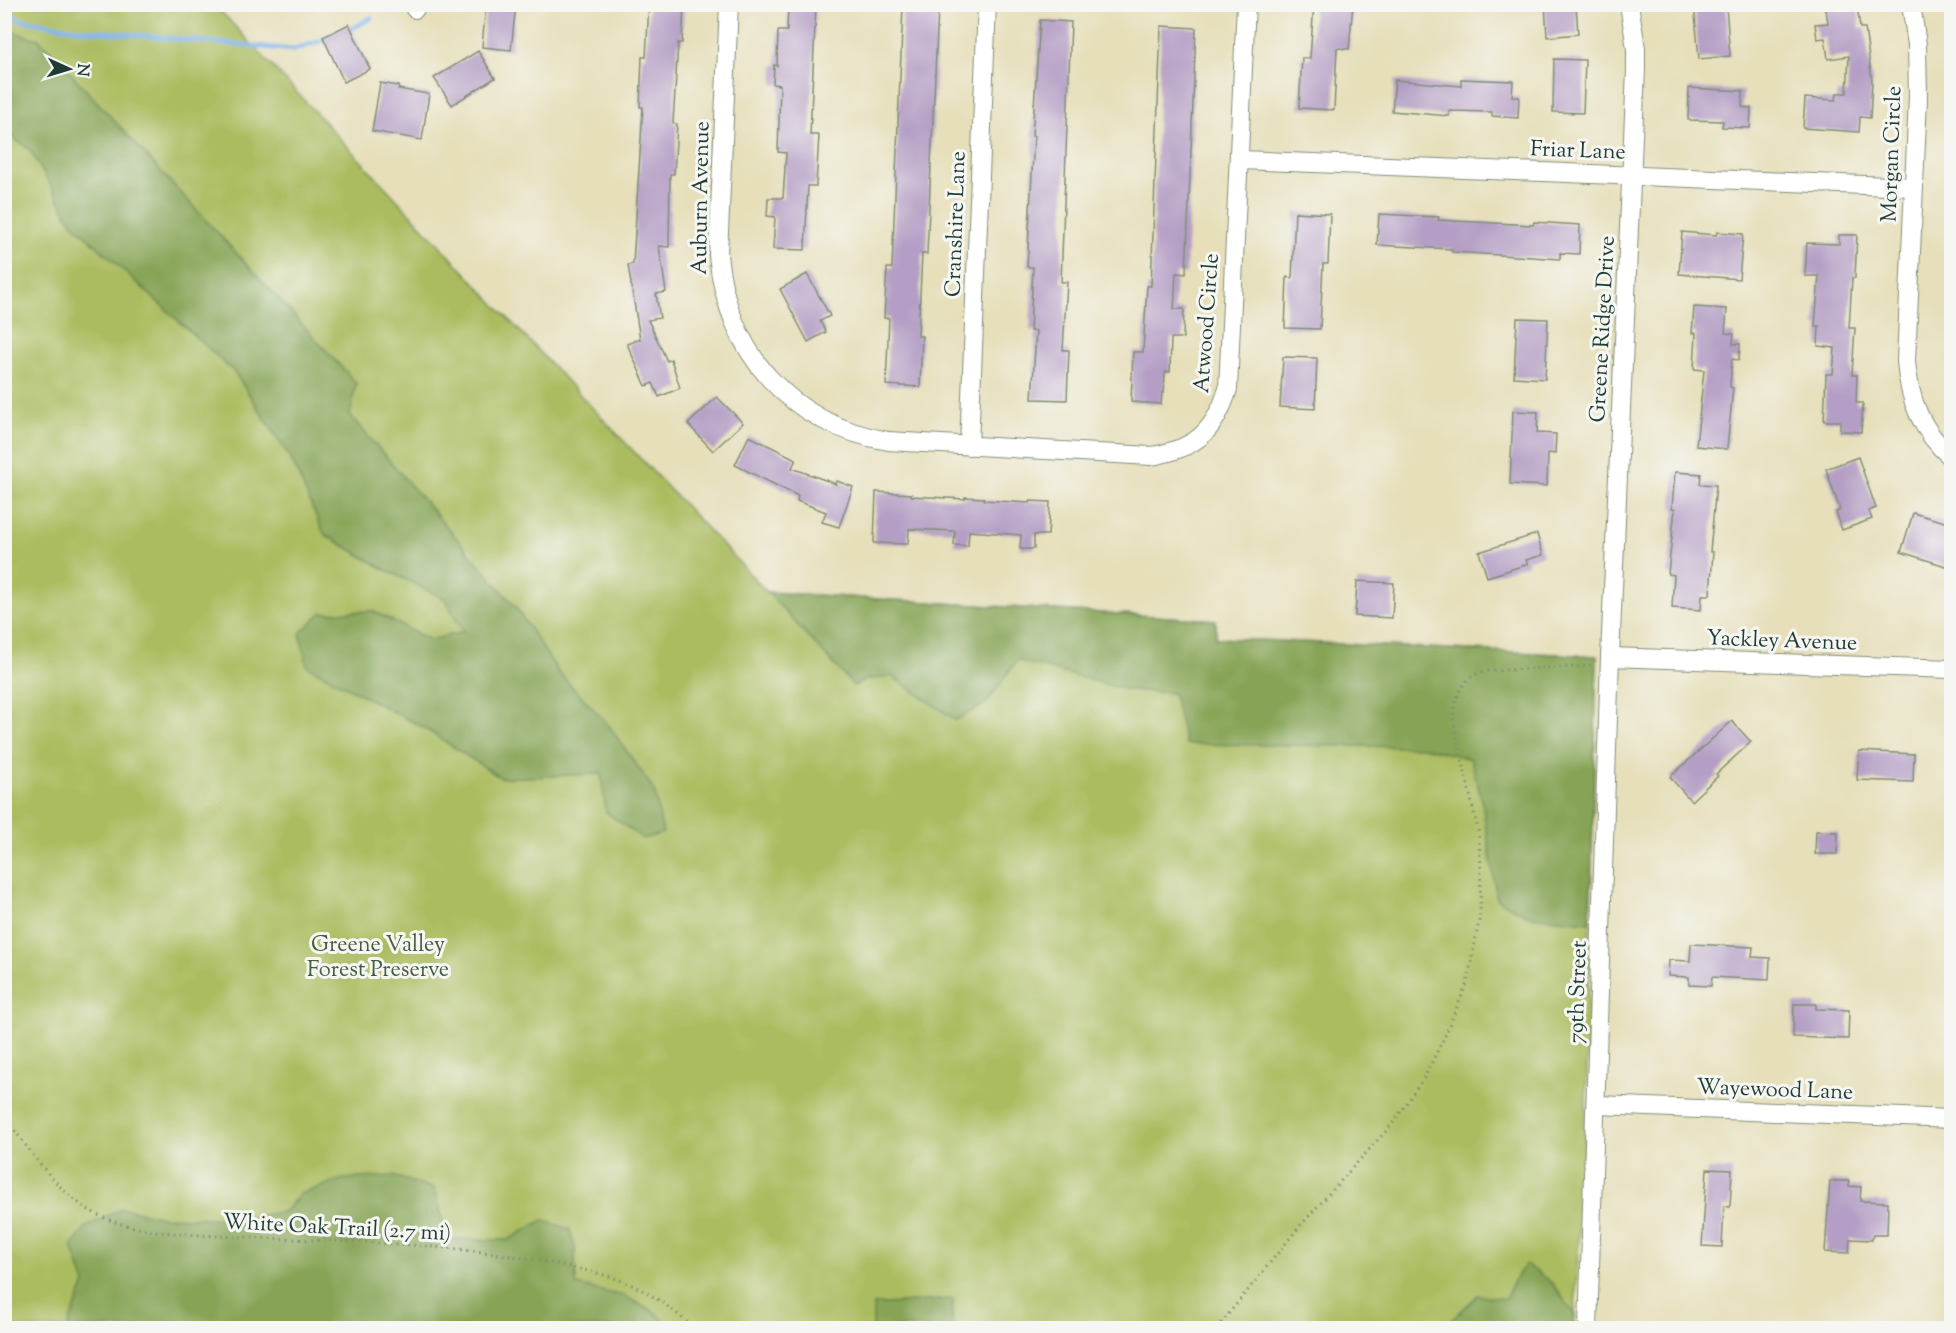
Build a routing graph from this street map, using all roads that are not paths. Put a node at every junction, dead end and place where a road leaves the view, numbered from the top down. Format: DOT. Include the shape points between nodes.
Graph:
graph roads {
  1 [pos="729,4"];
  2 [pos="987,4"];
  3 [pos="1246,4"];
  4 [pos="1629,4"];
  5 [pos="1911,4"];
  6 [pos="1240,160"];
  7 [pos="1632,175"];
  8 [pos="1914,187"];
  9 [pos="969,446"];
  10 [pos="1952,458"];
  11 [pos="1611,657"];
  12 [pos="1952,669"];
  13 [pos="1597,1105"];
  14 [pos="1952,1119"];
  15 [pos="1588,1329"];
  1 -- 9 [label="street, Auburn Avenue" via="718,255 723,291 747,350 784,394 845,431 888,441"];
  2 -- 9 [label="street, Cranshire Lane"];
  3 -- 6 [label="street, Atwood Circle"];
  4 -- 7 [label="street, Greene Ridge Drive" via="1636,48"];
  5 -- 8 [label="street, Morgan Circle" via="1917,45"];
  6 -- 7 [label="street, Friar Lane"];
  6 -- 9 [label="street, Atwood Circle" via="1228,388 1221,410 1206,433 1180,450 1151,456"];
  7 -- 8 [label="street, Friar Lane"];
  7 -- 11 [label="street, Greene Ridge Drive"];
  8 -- 10 [label="street, Morgan Circle" via="1906,361 1911,397 1929,435"];
  11 -- 12 [label="street, Yackley Avenue"];
  11 -- 13 [label="street, 79th Street"];
  13 -- 14 [label="street, Wayewood Lane"];
  13 -- 15 [label="street, 79th Street"];
}
